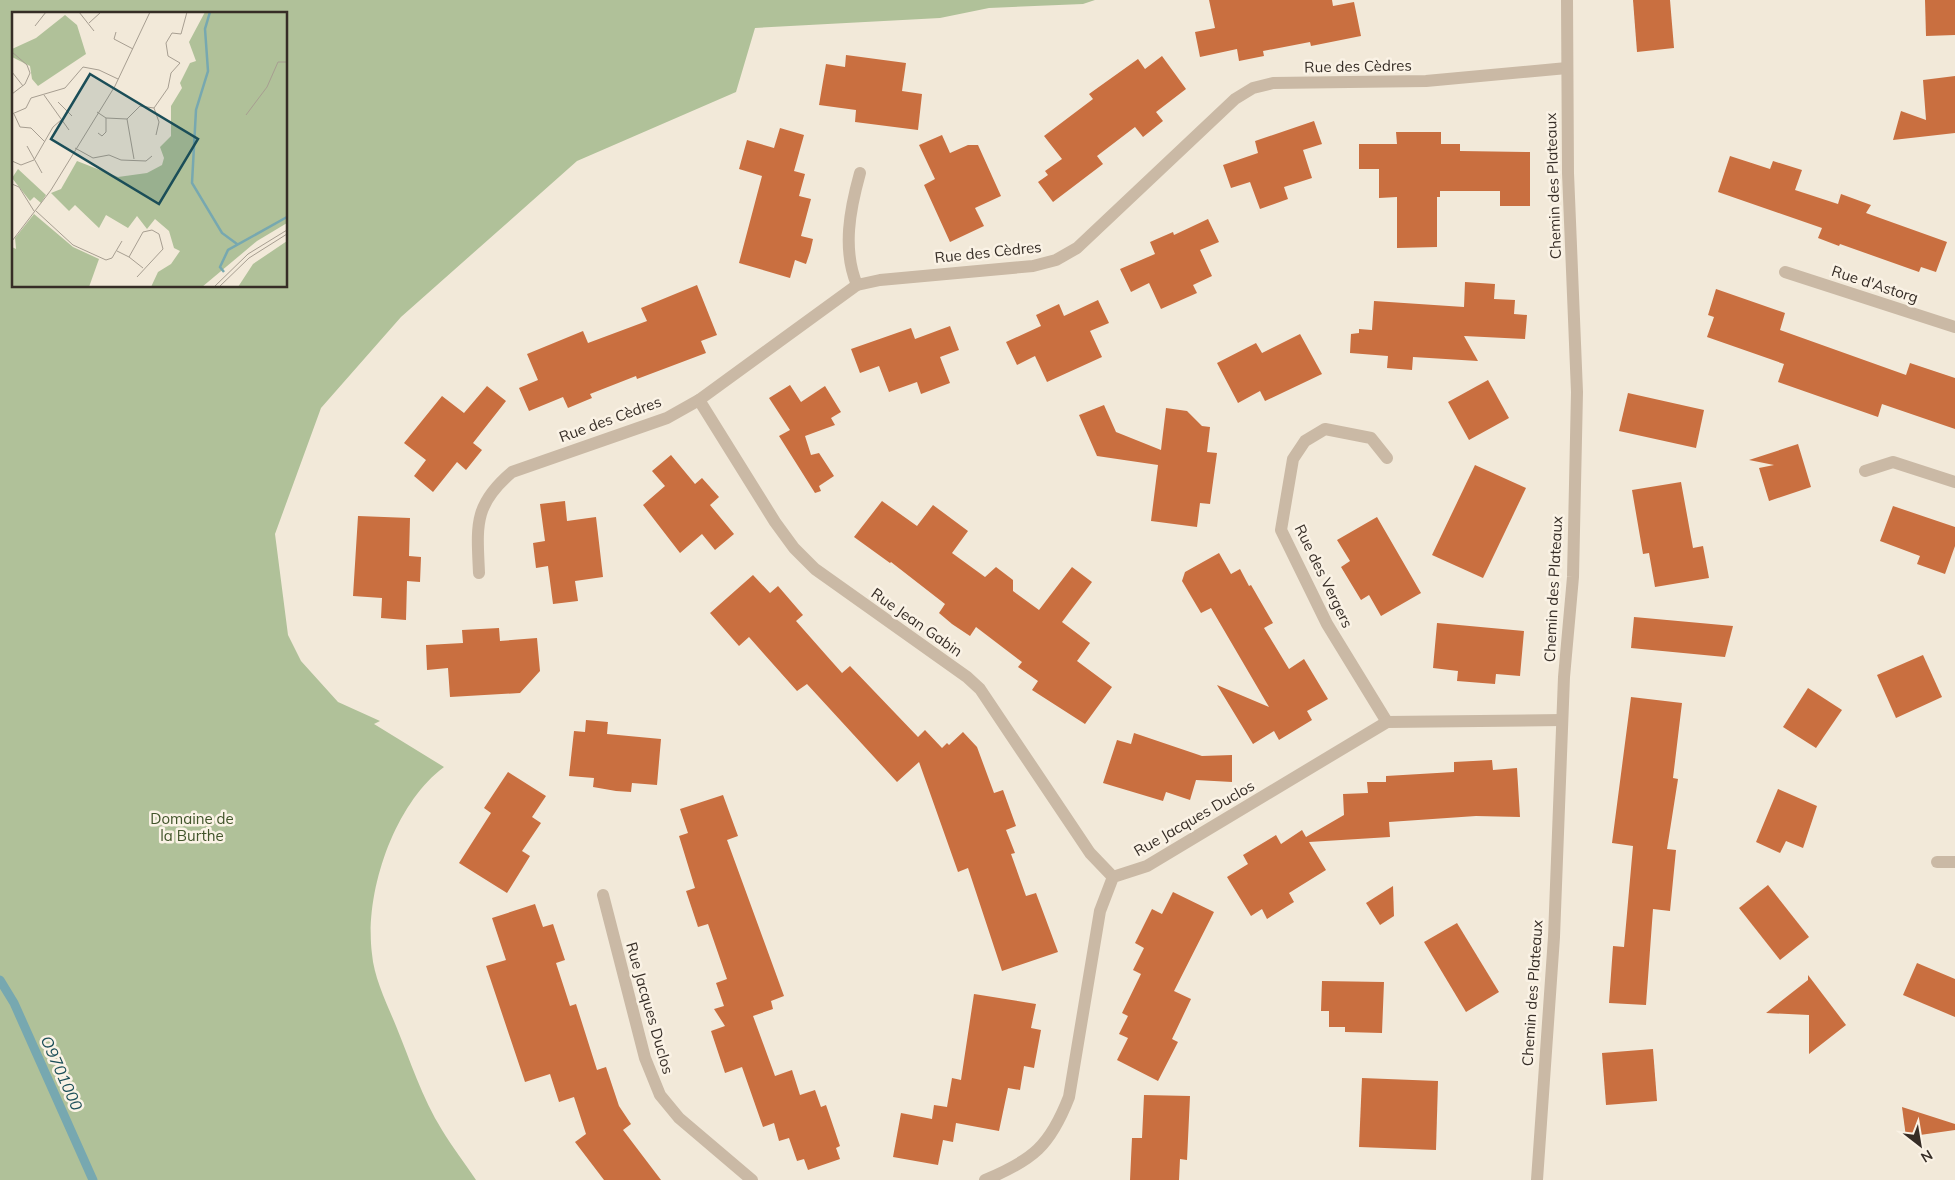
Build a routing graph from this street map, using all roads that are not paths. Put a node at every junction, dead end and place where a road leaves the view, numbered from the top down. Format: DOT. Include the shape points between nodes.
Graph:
graph roads {
  1 [pos="1567,0"];
  2 [pos="1567,68"];
  3 [pos="860,173"];
  4 [pos="1785,272"];
  5 [pos="857,285"];
  6 [pos="1955,327"];
  7 [pos="699,400"];
  8 [pos="1387,458"];
  9 [pos="1865,470"];
  10 [pos="1955,482"];
  11 [pos="479,573"];
  12 [pos="1562,720"];
  13 [pos="1387,722"];
  14 [pos="1937,862"];
  15 [pos="1955,862"];
  16 [pos="1113,877"];
  17 [pos="603,895"];
  18 [pos="752,1180"];
  19 [pos="985,1180"];
  20 [pos="1537,1180"];
  1 -- 2 [label="street, Chemin des Plateaux"];
  2 -- 5 [label="street, Rue des Cèdres" via="1426,81 1273,83 1253,88 1235,99 1077,248 1056,260 1033,266"];
  2 -- 12 [label="street, Chemin des Plateaux" via="1576,392 1573,578"];
  3 -- 5 [label="street" via="849,213 851,270"];
  4 -- 6 [label="street, Rue d'Astorg"];
  5 -- 7 [label="street, Rue des Cèdres"];
  7 -- 11 [label="street, Rue des Cèdres" via="667,418 512,472 494,487 483,504 478,534"];
  7 -- 16 [label="street, Rue Jean Gabin" via="794,548 815,570 967,676 980,689 1090,853"];
  8 -- 13 [label="street, Rue des Vergers" via="1371,438 1325,428 1305,441 1293,459 1281,530 1327,624"];
  9 -- 10 [label="street" via="1893,462"];
  12 -- 13 [label="street"];
  12 -- 20 [label="street, Chemin des Plateaux" via="1554,937"];
  13 -- 16 [label="street, Rue Jacques Duclos" via="1147,866"];
  14 -- 15 [label="street"];
  16 -- 19 [label="street" via="1100,912 1070,1097 1058,1124 1042,1147 1016,1167"];
  17 -- 18 [label="street, Rue Jacques Duclos" via="645,1058 660,1095 678,1118"];
}
